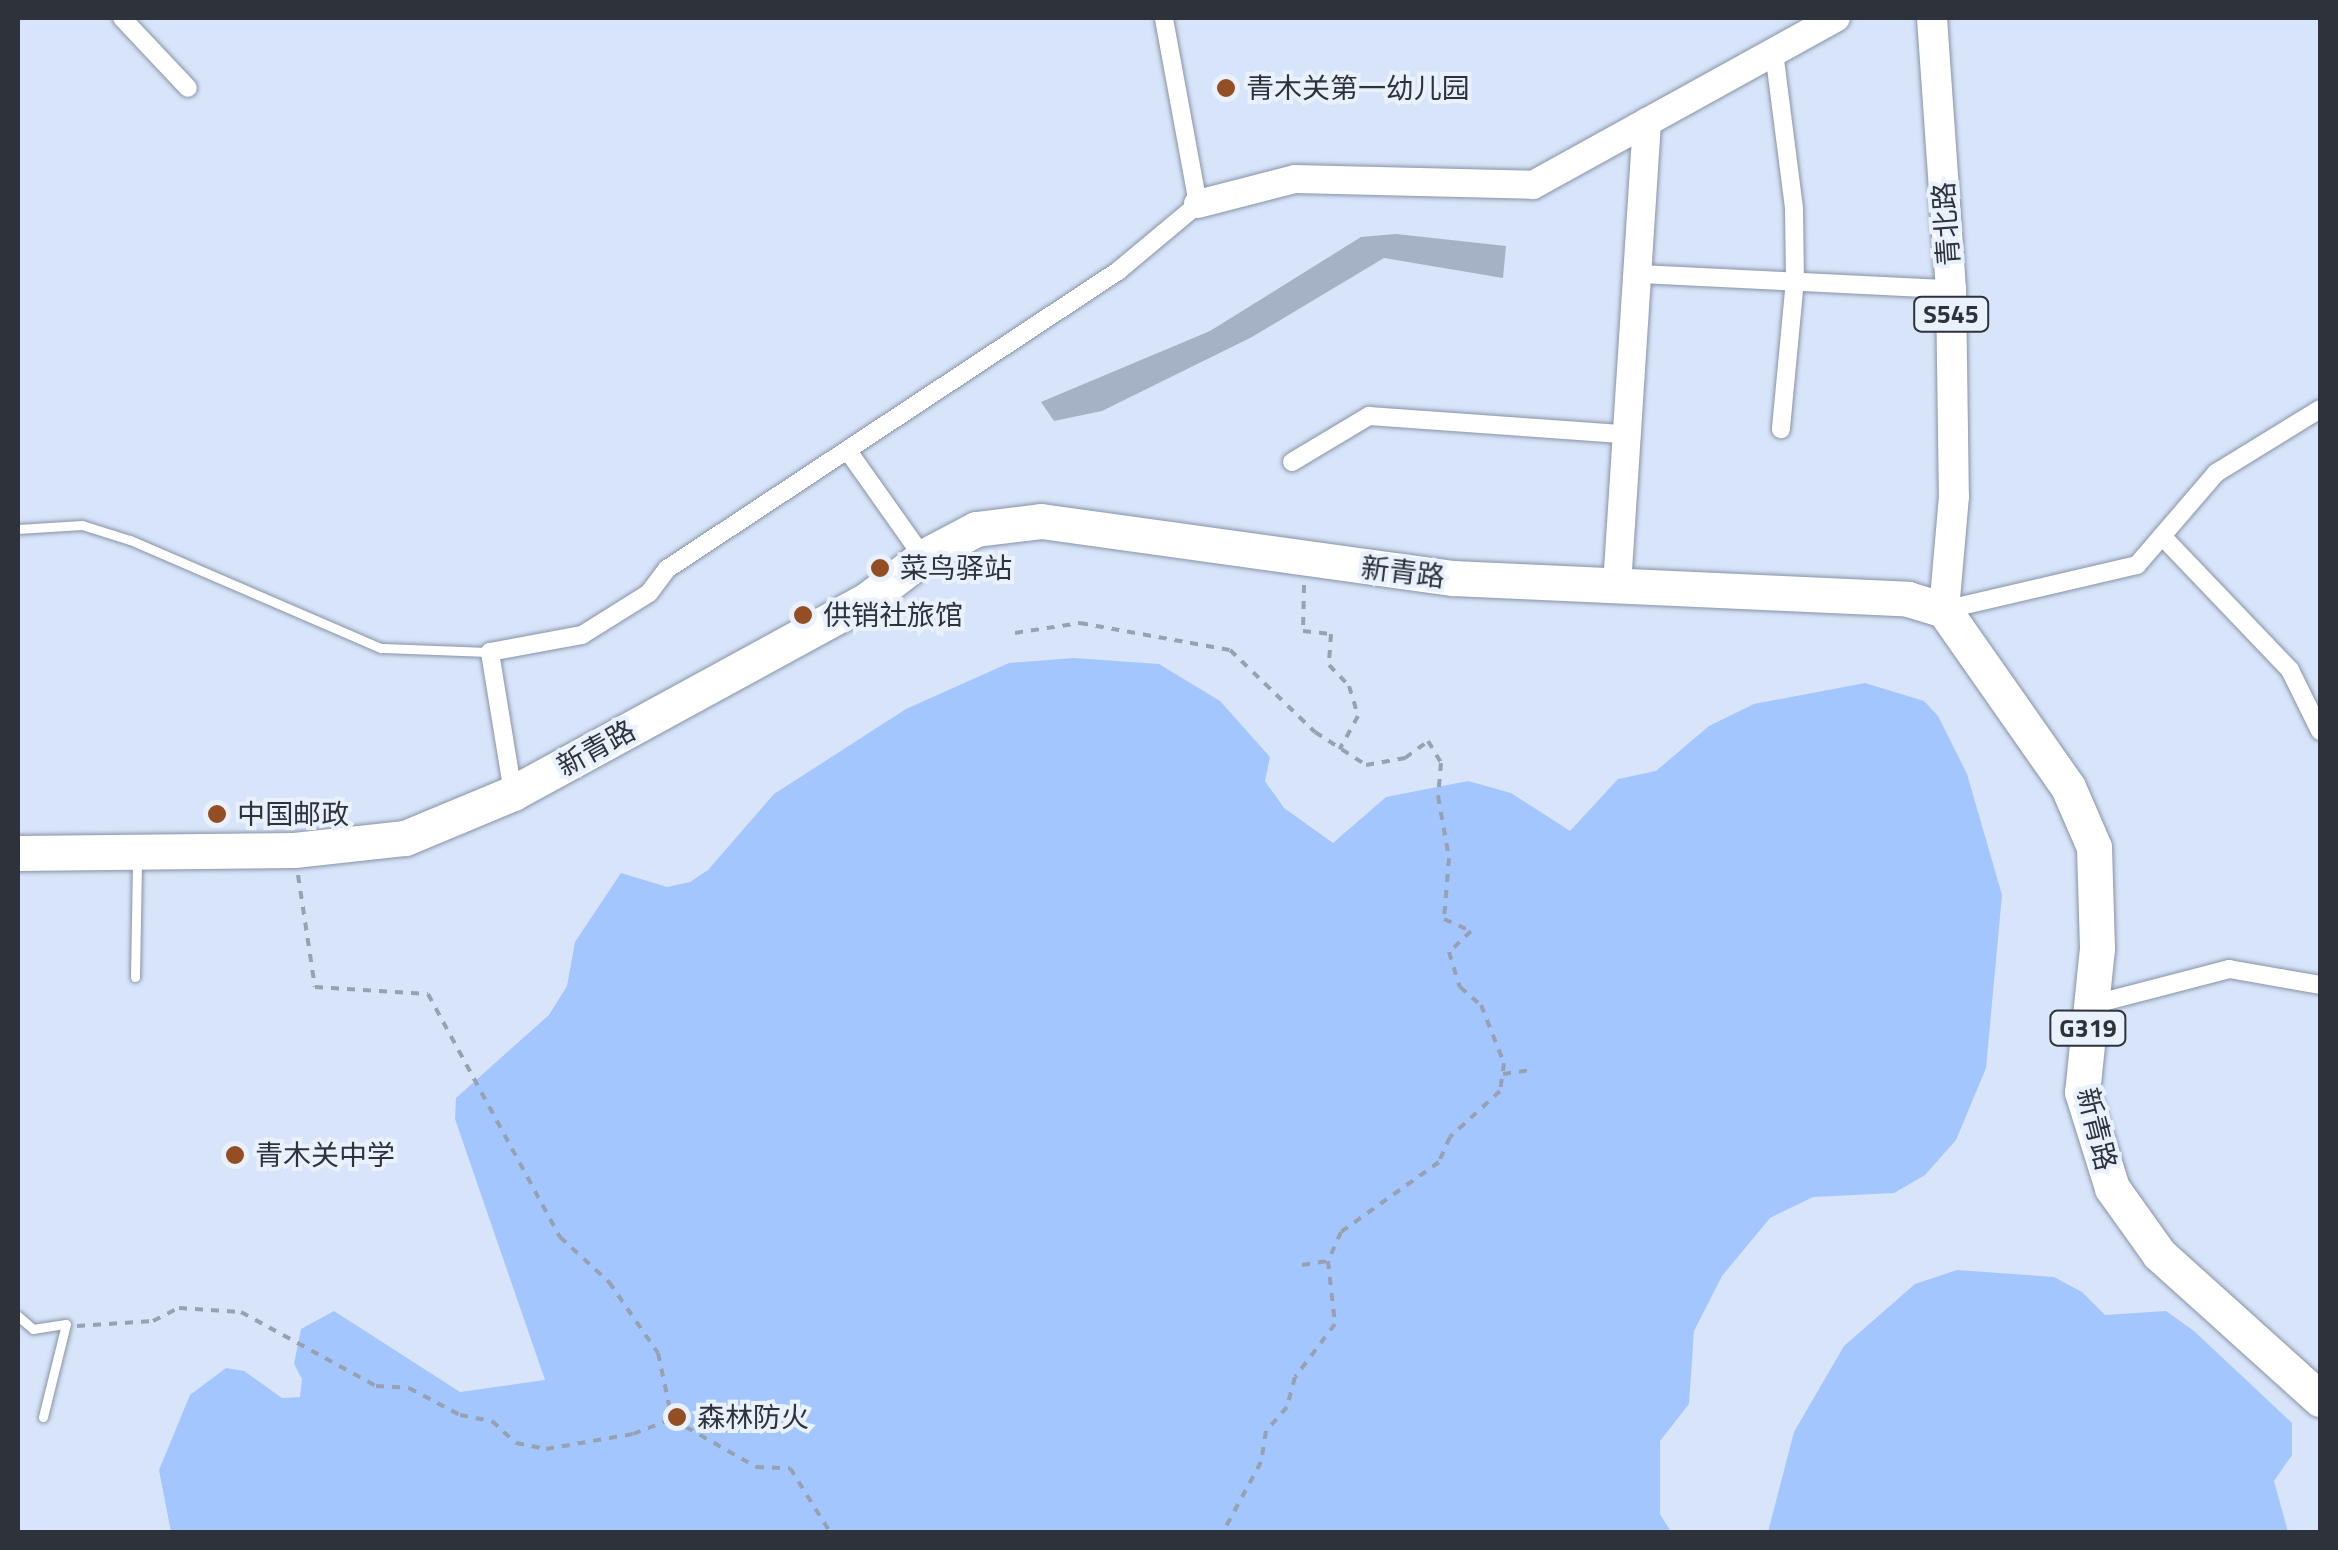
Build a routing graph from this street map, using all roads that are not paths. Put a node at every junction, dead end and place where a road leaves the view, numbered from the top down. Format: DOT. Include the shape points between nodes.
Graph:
graph roads {
  1 [pos="122,18"];
  2 [pos="1164,18"];
  3 [pos="1836,18"];
  4 [pos="1932,18"];
  5 [pos="1774,52"];
  6 [pos="188,88"];
  7 [pos="1647,122"];
  8 [pos="1198,204"];
  9 [pos="1639,274"];
  10 [pos="1795,280"];
  11 [pos="1951,289"];
  12 [pos="2320,409"];
  13 [pos="1781,429"];
  14 [pos="1630,435"];
  15 [pos="848,451"];
  16 [pos="1292,462"];
  17 [pos="18,528"];
  18 [pos="2162,536"];
  19 [pos="923,556"];
  20 [pos="1617,586"];
  21 [pos="1944,610"];
  22 [pos="490,652"];
  23 [pos="2320,732"];
  24 [pos="513,793"];
  25 [pos="18,853"];
  26 [pos="138,854"];
  27 [pos="135,977"];
  28 [pos="2320,986"];
  29 [pos="2091,1005"];
  30 [pos="18,1316"];
  31 [pos="2320,1399"];
  32 [pos="43,1417"];
  1 -- 6 [label="street"];
  2 -- 8 [label="street"];
  3 -- 5 [label="main road"];
  4 -- 11 [label="main road, 青北路 / S545"];
  5 -- 7 [label="main road"];
  5 -- 10 [label="street" via="1794,209"];
  7 -- 8 [label="main road" via="1533,185 1295,179"];
  7 -- 9 [label="main road"];
  8 -- 15 [label="street" via="1118,272"];
  9 -- 10 [label="street"];
  9 -- 14 [label="main road"];
  10 -- 11 [label="street"];
  10 -- 13 [label="street"];
  11 -- 21 [label="main road, 青北路 / S545" via="1954,496"];
  12 -- 18 [label="street" via="2216,473"];
  14 -- 16 [label="street" via="1369,416"];
  14 -- 20 [label="main road"];
  15 -- 19 [label="street"];
  15 -- 22 [label="street" via="666,569 649,593 582,635"];
  17 -- 22 [label="lane" via="82,525 130,540 381,648"];
  18 -- 21 [label="street" via="2138,565"];
  18 -- 23 [label="street" via="2290,670"];
  19 -- 20 [label="highway, 新青路" via="976,530 1042,521 1454,578"];
  19 -- 24 [label="highway, 新青路" via="866,600"];
  20 -- 21 [label="highway, 新青路" via="1908,599"];
  21 -- 29 [label="highway, 新青路 / G319" via="2068,787 2094,847"];
  22 -- 24 [label="street"];
  24 -- 26 [label="highway, 新青路" via="405,838 294,850"];
  25 -- 26 [label="highway, 新青路"];
  26 -- 27 [label="lane"];
  28 -- 29 [label="street" via="2229,969"];
  29 -- 31 [label="highway, 新青路 / G319" via="2082,1092 2112,1188 2160,1254"];
  30 -- 32 [label="lane" via="33,1329 66,1324"];
}
